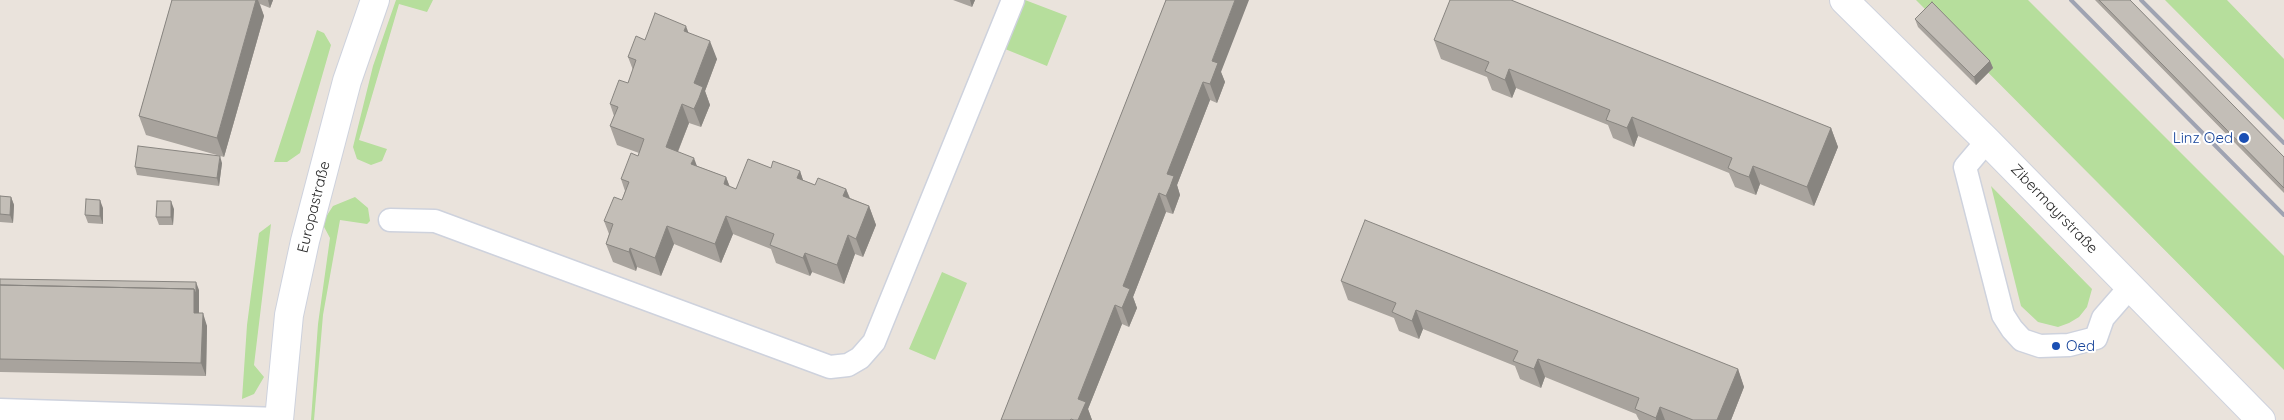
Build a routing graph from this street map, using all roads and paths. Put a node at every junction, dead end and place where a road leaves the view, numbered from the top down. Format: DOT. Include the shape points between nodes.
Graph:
graph roads {
  1 [pos="375,0"];
  2 [pos="1013,0"];
  3 [pos="1844,0"];
  4 [pos="1987,141"];
  5 [pos="390,220"];
  6 [pos="2130,287"];
  7 [pos="0,410"];
  8 [pos="279,420"];
  9 [pos="2261,420"];
  1 -- 8 [label="street, Europastraße" via="347,81 305,240 289,315"];
  2 -- 5 [label="lane" via="874,342 860,358 848,365 830,367 435,221"];
  3 -- 4 [label="street, Zibermayrstraße"];
  4 -- 6 [label="street, Zibermayrstraße"];
  4 -- 6 [label="lane" via="1965,166 2003,315 2022,340 2040,346 2069,345 2096,338 2103,318"];
  6 -- 9 [label="street, Zibermayrstraße"];
  7 -- 8 [label="lane"];
}
